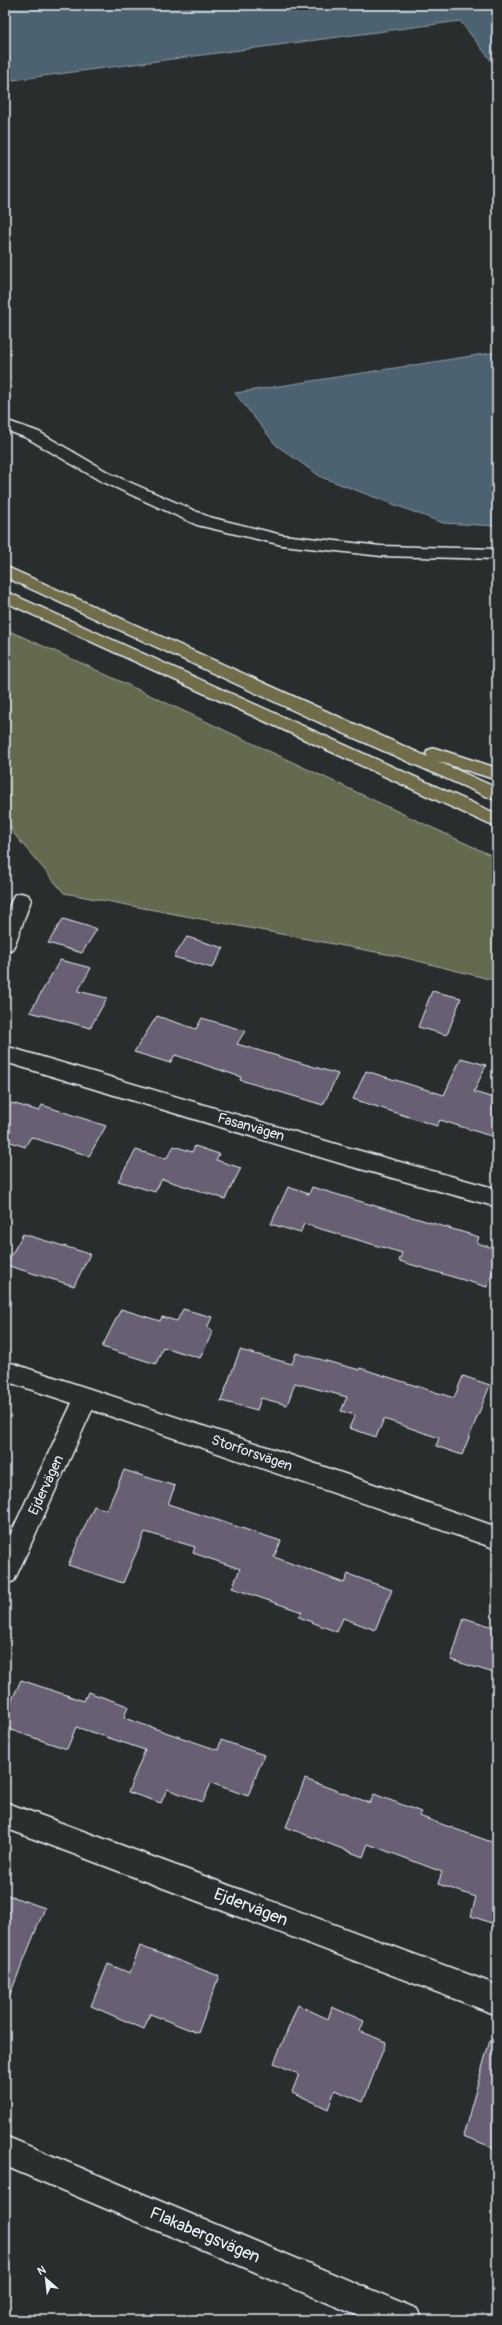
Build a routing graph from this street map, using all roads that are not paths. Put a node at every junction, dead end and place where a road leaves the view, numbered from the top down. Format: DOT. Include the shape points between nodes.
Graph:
graph roads {
  1 [pos="5,425"];
  2 [pos="497,554"];
  3 [pos="5,571"];
  4 [pos="5,596"];
  5 [pos="332,722"];
  6 [pos="314,738"];
  7 [pos="497,774"];
  8 [pos="497,795"];
  9 [pos="497,822"];
  10 [pos="497,836"];
  11 [pos="21,900"];
  12 [pos="5,944"];
  13 [pos="5,1054"];
  14 [pos="497,1198"];
  15 [pos="5,1371"];
  16 [pos="86,1398"];
  17 [pos="497,1538"];
  18 [pos="5,1573"];
  19 [pos="5,1815"];
  20 [pos="497,2000"];
  21 [pos="5,2151"];
  22 [pos="406,2320"];
  1 -- 2 [label="street" via="33,435 106,477 203,521 290,541 381,551"];
  3 -- 5 [label="highway"];
  4 -- 6 [label="highway"];
  5 -- 7 [label="highway"];
  5 -- 8 [label="highway"];
  6 -- 9 [label="highway"];
  6 -- 10 [label="highway"];
  11 -- 12 [label="street"];
  13 -- 14 [label="street, Fasanvägen" via="346,1156"];
  15 -- 16 [label="street, Storforsvägen"];
  16 -- 17 [label="street, Storforsvägen"];
  16 -- 18 [label="street, Ejdervägen"];
  19 -- 20 [label="street, Ejdervägen"];
  21 -- 22 [label="street, Flakabergsvägen"];
}
